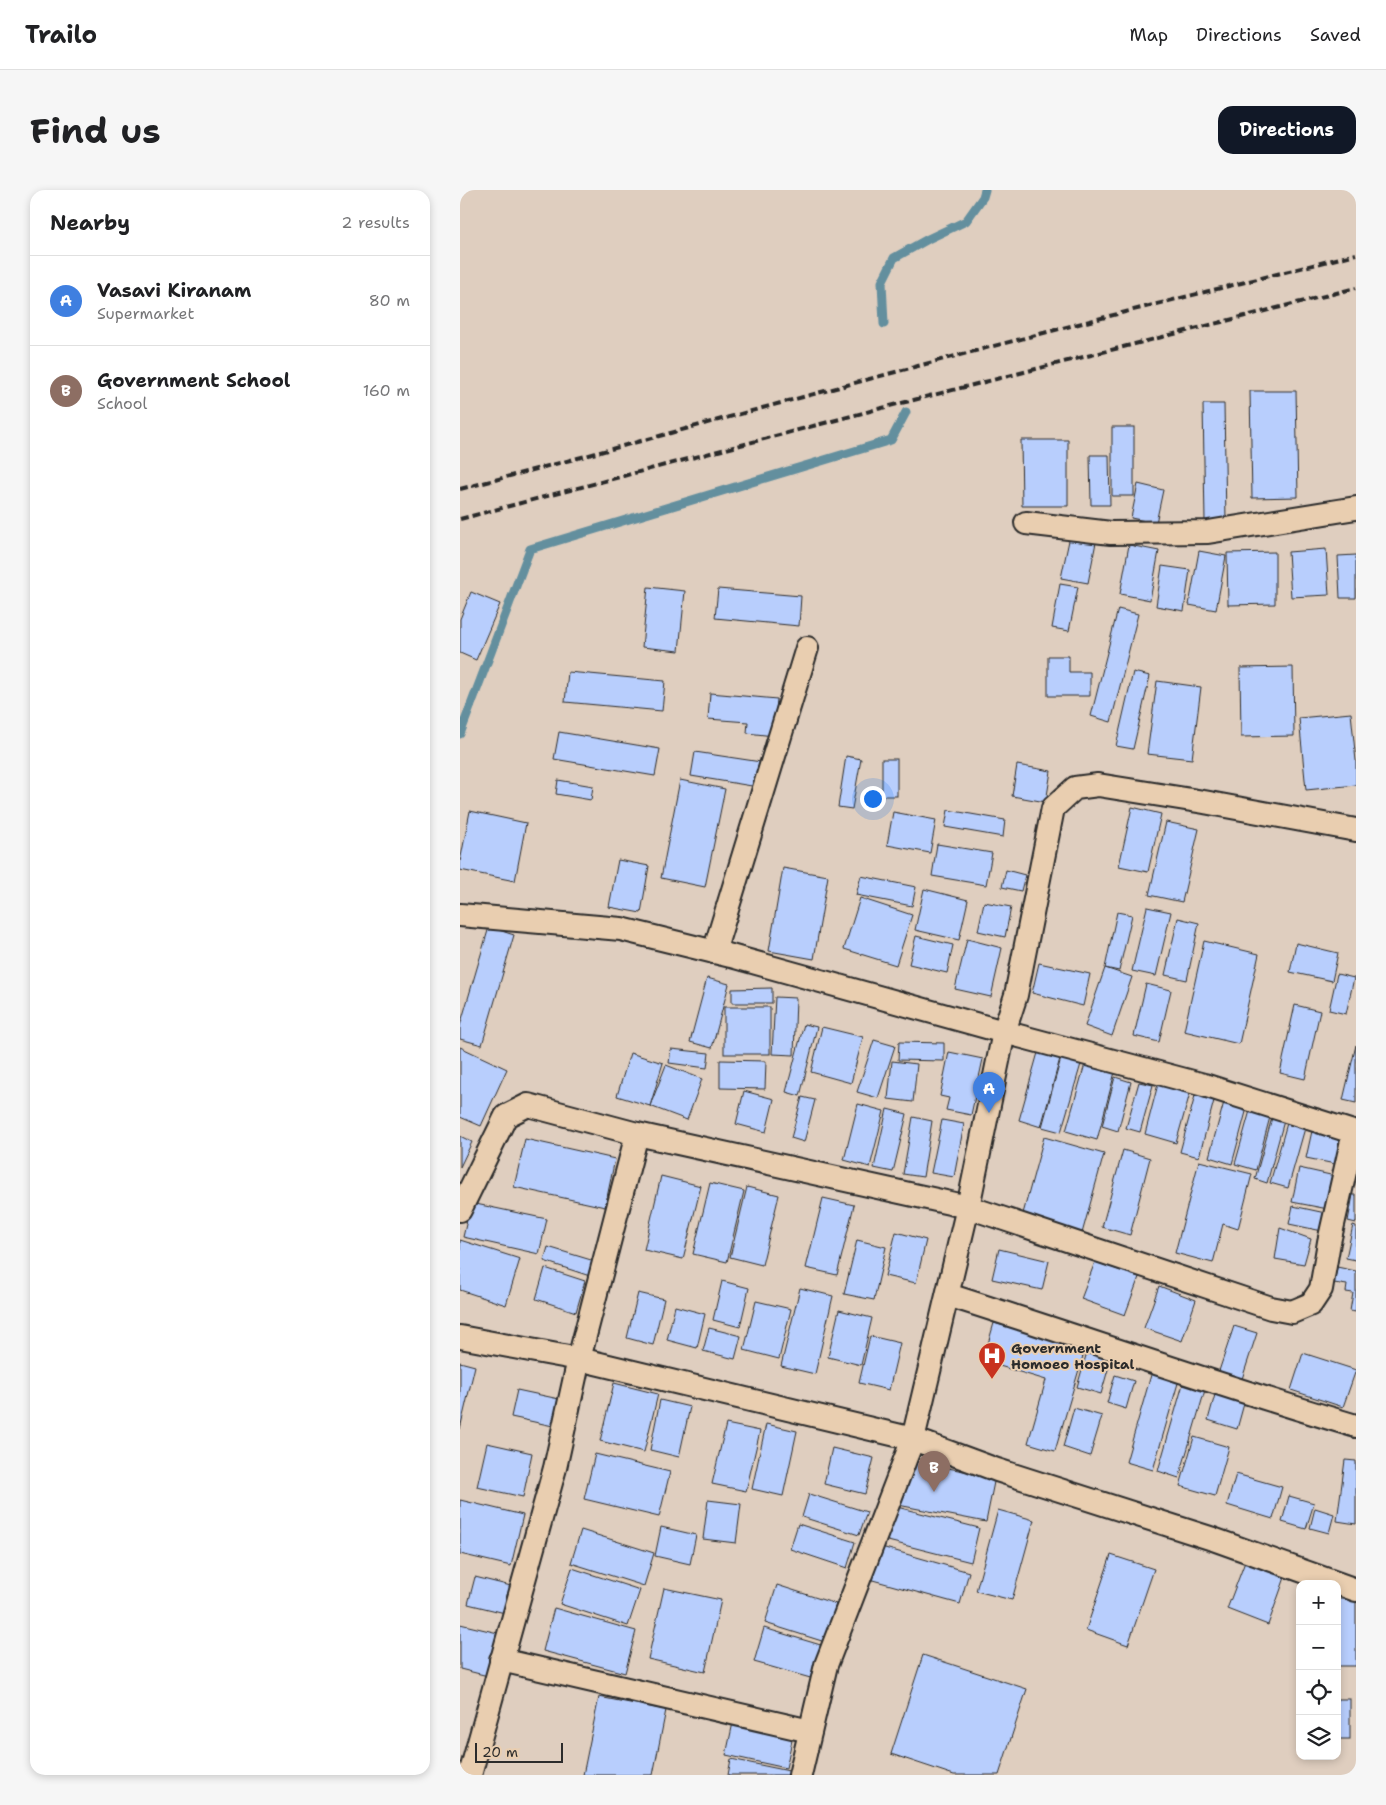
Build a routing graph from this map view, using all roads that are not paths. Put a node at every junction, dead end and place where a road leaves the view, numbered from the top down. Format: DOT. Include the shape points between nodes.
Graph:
graph roads {
  1 [pos="1356,508"];
  2 [pos="1026,522"];
  3 [pos="807,648"];
  4 [pos="1356,830"];
  5 [pos="460,914"];
  6 [pos="714,952"];
  7 [pos="1004,1032"];
  8 [pos="1355,1132"];
  9 [pos="637,1134"];
  10 [pos="968,1208"];
  11 [pos="460,1210"];
  12 [pos="948,1295"];
  13 [pos="460,1337"];
  14 [pos="579,1359"];
  15 [pos="1356,1426"];
  16 [pos="913,1439"];
  17 [pos="1356,1590"];
  18 [pos="502,1660"];
  19 [pos="810,1731"];
  20 [pos="470,1775"];
  21 [pos="800,1775"];
  1 -- 2 [label="street" via="1208,532 1111,533"];
  3 -- 6 [label="street"];
  4 -- 7 [label="street" via="1098,785 1075,788 1053,808 1016,995"];
  5 -- 6 [label="street" via="621,929"];
  6 -- 7 [label="street"];
  7 -- 8 [label="street" via="1204,1084"];
  7 -- 10 [label="street"];
  8 -- 10 [label="street" via="1328,1242 1321,1289 1311,1304 1292,1312 1271,1308"];
  9 -- 10 [label="street"];
  9 -- 11 [label="street" via="528,1105 506,1116"];
  9 -- 14 [label="street"];
  10 -- 12 [label="street"];
  12 -- 15 [label="street"];
  12 -- 16 [label="street"];
  13 -- 14 [label="street"];
  14 -- 16 [label="street"];
  14 -- 18 [label="street" via="555,1468"];
  16 -- 17 [label="street"];
  16 -- 19 [label="street" via="826,1665"];
  18 -- 19 [label="street"];
  18 -- 20 [label="street"];
  19 -- 21 [label="street"];
}
